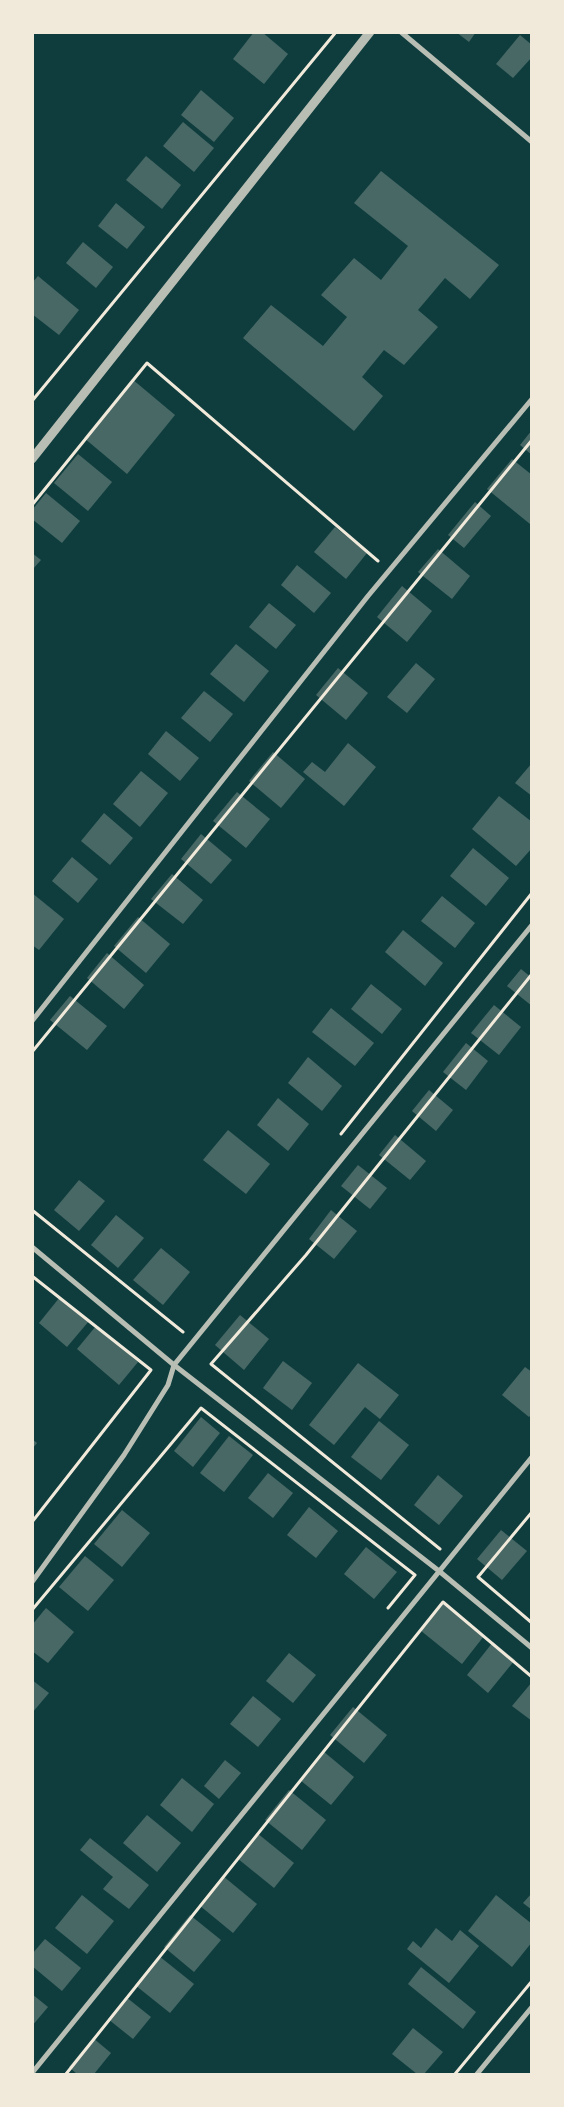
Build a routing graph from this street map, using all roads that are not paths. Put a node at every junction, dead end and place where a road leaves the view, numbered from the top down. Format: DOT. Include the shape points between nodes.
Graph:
graph roads {
  1 [pos="370,32"];
  2 [pos="401,32"];
  3 [pos="532,142"];
  4 [pos="532,399"];
  5 [pos="32,459"];
  6 [pos="532,925"];
  7 [pos="32,1021"];
  8 [pos="32,1247"];
  9 [pos="174,1365"];
  10 [pos="532,1457"];
  11 [pos="439,1571"];
  12 [pos="32,1582"];
  13 [pos="532,1648"];
  14 [pos="532,2007"];
  15 [pos="32,2073"];
  16 [pos="476,2074"];
  1 -- 5 [label="street"];
  2 -- 3 [label="street"];
  4 -- 7 [label="street" via="368,596"];
  6 -- 9 [label="street"];
  8 -- 9 [label="street"];
  9 -- 11 [label="street"];
  9 -- 12 [label="street" via="168,1385 124,1455"];
  10 -- 11 [label="street"];
  11 -- 13 [label="street"];
  11 -- 15 [label="street"];
  14 -- 16 [label="street"];
}
